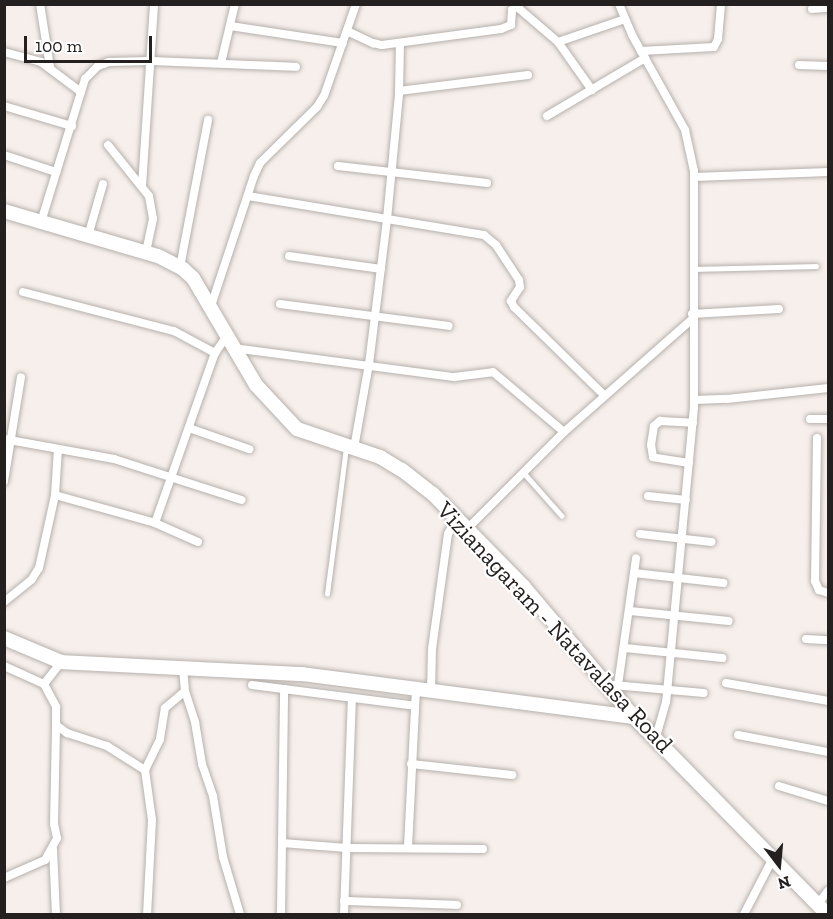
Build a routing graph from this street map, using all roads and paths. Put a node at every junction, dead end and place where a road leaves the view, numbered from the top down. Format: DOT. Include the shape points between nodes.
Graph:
graph roads {
  1 [pos="40,4"];
  2 [pos="154,4"];
  3 [pos="235,4"];
  4 [pos="356,4"];
  5 [pos="619,4"];
  6 [pos="721,4"];
  7 [pos="518,5"];
  8 [pos="828,8"];
  9 [pos="812,9"];
  10 [pos="625,19"];
  11 [pos="230,26"];
  12 [pos="347,31"];
  13 [pos="558,42"];
  14 [pos="343,43"];
  15 [pos="400,44"];
  16 [pos="4,52"];
  17 [pos="643,55"];
  18 [pos="149,61"];
  19 [pos="221,63"];
  20 [pos="799,65"];
  21 [pos="828,66"];
  22 [pos="50,67"];
  23 [pos="296,67"];
  24 [pos="528,75"];
  25 [pos="592,90"];
  26 [pos="399,91"];
  27 [pos="81,92"];
  28 [pos="4,106"];
  29 [pos="547,116"];
  30 [pos="208,120"];
  31 [pos="72,126"];
  32 [pos="108,145"];
  33 [pos="4,156"];
  34 [pos="338,166"];
  35 [pos="392,171"];
  36 [pos="56,172"];
  37 [pos="828,172"];
  38 [pos="694,177"];
  39 [pos="487,183"];
  40 [pos="103,184"];
  41 [pos="142,186"];
  42 [pos="248,196"];
  43 [pos="4,212"];
  44 [pos="387,219"];
  45 [pos="41,222"];
  46 [pos="88,236"];
  47 [pos="146,253"];
  48 [pos="289,256"];
  49 [pos="816,266"];
  50 [pos="180,267"];
  51 [pos="381,269"];
  52 [pos="694,269"];
  53 [pos="23,292"];
  54 [pos="280,304"];
  55 [pos="779,309"];
  56 [pos="210,310"];
  57 [pos="692,316"];
  58 [pos="375,317"];
  59 [pos="449,326"];
  60 [pos="229,342"];
  61 [pos="215,353"];
  62 [pos="369,364"];
  63 [pos="21,377"];
  64 [pos="828,388"];
  65 [pos="604,395"];
  66 [pos="694,400"];
  67 [pos="810,419"];
  68 [pos="828,419"];
  69 [pos="693,423"];
  70 [pos="189,428"];
  71 [pos="564,432"];
  72 [pos="817,438"];
  73 [pos="8,440"];
  74 [pos="350,447"];
  75 [pos="57,449"];
  76 [pos="249,449"];
  77 [pos="689,463"];
  78 [pos="524,473"];
  79 [pos="171,478"];
  80 [pos="4,481"];
  81 [pos="55,495"];
  82 [pos="648,496"];
  83 [pos="242,500"];
  84 [pos="686,500"];
  85 [pos="562,516"];
  86 [pos="457,518"];
  87 [pos="155,523"];
  88 [pos="467,529"];
  89 [pos="640,534"];
  90 [pos="682,538"];
  91 [pos="198,542"];
  92 [pos="712,542"];
  93 [pos="636,558"];
  94 [pos="634,573"];
  95 [pos="677,576"];
  96 [pos="723,583"];
  97 [pos="828,593"];
  98 [pos="327,594"];
  99 [pos="4,602"];
  100 [pos="630,611"];
  101 [pos="673,614"];
  102 [pos="728,621"];
  103 [pos="4,638"];
  104 [pos="806,639"];
  105 [pos="828,640"];
  106 [pos="625,648"];
  107 [pos="670,652"];
  108 [pos="722,658"];
  109 [pos="60,662"];
  110 [pos="4,666"];
  111 [pos="183,668"];
  112 [pos="726,683"];
  113 [pos="44,684"];
  114 [pos="252,685"];
  115 [pos="612,685"];
  116 [pos="416,688"];
  117 [pos="284,689"];
  118 [pos="667,690"];
  119 [pos="185,691"];
  120 [pos="431,691"];
  121 [pos="704,693"];
  122 [pos="352,698"];
  123 [pos="828,701"];
  124 [pos="415,706"];
  125 [pos="634,717"];
  126 [pos="56,725"];
  127 [pos="738,735"];
  128 [pos="656,738"];
  129 [pos="828,752"];
  130 [pos="411,764"];
  131 [pos="146,770"];
  132 [pos="512,775"];
  133 [pos="779,786"];
  134 [pos="828,801"];
  135 [pos="282,843"];
  136 [pos="408,847"];
  137 [pos="346,848"];
  138 [pos="52,849"];
  139 [pos="483,849"];
  140 [pos="772,860"];
  141 [pos="4,878"];
  142 [pos="828,891"];
  143 [pos="345,901"];
  144 [pos="457,905"];
  145 [pos="822,910"];
  146 [pos="56,915"];
  147 [pos="147,915"];
  148 [pos="240,915"];
  149 [pos="281,915"];
  150 [pos="344,915"];
  151 [pos="744,915"];
  1 -- 22 [label="street"];
  2 -- 18 [label="street"];
  3 -- 11 [label="street"];
  4 -- 12 [label="street"];
  5 -- 10 [label="street"];
  6 -- 17 [label="street" via="714,47"];
  7 -- 13 [label="street"];
  7 -- 15 [label="street" via="512,10 513,22 509,27"];
  8 -- 9 [label="street"];
  10 -- 13 [label="street"];
  10 -- 17 [label="street"];
  11 -- 14 [label="street"];
  11 -- 19 [label="street"];
  12 -- 14 [label="street"];
  12 -- 15 [label="street" via="372,44"];
  13 -- 25 [label="street"];
  14 -- 42 [label="street" via="320,102 260,163"];
  15 -- 26 [label="street"];
  16 -- 22 [label="street"];
  17 -- 25 [label="street"];
  17 -- 38 [label="street" via="685,130"];
  18 -- 19 [label="street"];
  18 -- 27 [label="street" via="98,66 85,79"];
  18 -- 41 [label="street"];
  19 -- 23 [label="street"];
  20 -- 21 [label="street"];
  22 -- 27 [label="street"];
  24 -- 26 [label="street"];
  25 -- 29 [label="street"];
  26 -- 35 [label="street"];
  27 -- 31 [label="street"];
  28 -- 31 [label="street"];
  30 -- 50 [label="street"];
  31 -- 36 [label="street"];
  32 -- 41 [label="street"];
  33 -- 36 [label="street"];
  34 -- 35 [label="street"];
  35 -- 39 [label="street"];
  35 -- 44 [label="street"];
  36 -- 45 [label="street"];
  37 -- 38 [label="street"];
  38 -- 52 [label="street"];
  40 -- 46 [label="street"];
  41 -- 47 [label="street" via="153,210"];
  42 -- 44 [label="street"];
  42 -- 56 [label="street"];
  43 -- 45 [label="main road, Vizianagaram - Natavalasa Road"];
  44 -- 51 [label="street"];
  44 -- 65 [label="street" via="476,233 490,239 519,280 520,287 511,301 514,307"];
  45 -- 46 [label="main road, Vizianagaram - Natavalasa Road"];
  46 -- 47 [label="main road, Vizianagaram - Natavalasa Road"];
  47 -- 50 [label="main road, Vizianagaram - Natavalasa Road"];
  48 -- 51 [label="street"];
  49 -- 52 [label="lane"];
  50 -- 56 [label="main road, Vizianagaram - Natavalasa Road" via="193,278"];
  51 -- 58 [label="street"];
  52 -- 57 [label="street"];
  53 -- 61 [label="street" via="174,330"];
  54 -- 58 [label="street"];
  55 -- 57 [label="street"];
  56 -- 60 [label="main road, Vizianagaram - Natavalasa Road"];
  57 -- 65 [label="street"];
  57 -- 66 [label="street"];
  58 -- 59 [label="street"];
  58 -- 62 [label="street"];
  60 -- 61 [label="street"];
  60 -- 62 [label="street"];
  60 -- 74 [label="main road, Vizianagaram - Natavalasa Road" via="256,385 297,429"];
  61 -- 70 [label="street"];
  62 -- 71 [label="street" via="454,377 493,372"];
  62 -- 74 [label="street"];
  63 -- 73 [label="street"];
  64 -- 66 [label="street"];
  65 -- 71 [label="street"];
  66 -- 69 [label="street"];
  67 -- 68 [label="street"];
  69 -- 77 [label="street"];
  69 -- 77 [label="street" via="660,421 654,426 651,445 653,457"];
  70 -- 76 [label="street"];
  70 -- 79 [label="street"];
  71 -- 78 [label="street"];
  72 -- 97 [label="street" via="815,581 819,590"];
  73 -- 75 [label="street"];
  73 -- 80 [label="street"];
  74 -- 86 [label="main road, Vizianagaram - Natavalasa Road" via="402,470"];
  74 -- 98 [label="lane"];
  75 -- 79 [label="street" via="114,459"];
  75 -- 81 [label="street"];
  77 -- 84 [label="street"];
  78 -- 85 [label="lane"];
  78 -- 88 [label="street"];
  79 -- 83 [label="street"];
  79 -- 87 [label="street"];
  81 -- 87 [label="street"];
  81 -- 99 [label="street" via="39,568 32,579"];
  82 -- 84 [label="street"];
  84 -- 90 [label="street"];
  86 -- 88 [label="main road, Vizianagaram - Natavalasa Road"];
  86 -- 120 [label="street" via="448,534 432,649"];
  87 -- 91 [label="street"];
  88 -- 115 [label="main road, Vizianagaram - Natavalasa Road"];
  89 -- 90 [label="street"];
  90 -- 92 [label="street"];
  90 -- 95 [label="street"];
  93 -- 94 [label="street"];
  94 -- 95 [label="street"];
  94 -- 100 [label="street"];
  95 -- 96 [label="street"];
  95 -- 101 [label="street"];
  100 -- 101 [label="street"];
  100 -- 106 [label="street"];
  101 -- 102 [label="street"];
  101 -- 107 [label="street"];
  103 -- 109 [label="main road"];
  104 -- 105 [label="street"];
  106 -- 107 [label="street"];
  106 -- 115 [label="street"];
  107 -- 108 [label="street"];
  107 -- 118 [label="street"];
  109 -- 111 [label="main road"];
  109 -- 113 [label="street"];
  110 -- 113 [label="street"];
  111 -- 116 [label="main road" via="302,674"];
  111 -- 119 [label="street"];
  112 -- 123 [label="street"];
  113 -- 126 [label="street" via="56,707"];
  114 -- 117 [label="street"];
  115 -- 118 [label="street"];
  115 -- 125 [label="main road, Vizianagaram - Natavalasa Road"];
  116 -- 120 [label="main road"];
  116 -- 124 [label="street"];
  117 -- 122 [label="street"];
  117 -- 135 [label="street"];
  118 -- 121 [label="street"];
  118 -- 128 [label="street"];
  119 -- 131 [label="street" via="165,708 160,739"];
  119 -- 148 [label="street"];
  120 -- 125 [label="main road"];
  122 -- 124 [label="street"];
  122 -- 137 [label="street"];
  124 -- 130 [label="street"];
  125 -- 128 [label="main road, Vizianagaram - Natavalasa Road"];
  126 -- 131 [label="street" via="67,733 107,746"];
  126 -- 138 [label="street" via="57,838"];
  127 -- 129 [label="street"];
  128 -- 140 [label="main road, Vizianagaram - Natavalasa Road"];
  130 -- 132 [label="street"];
  130 -- 136 [label="street"];
  131 -- 147 [label="street" via="152,820"];
  133 -- 134 [label="street"];
  135 -- 137 [label="street"];
  135 -- 149 [label="street"];
  136 -- 137 [label="street"];
  136 -- 139 [label="street"];
  137 -- 143 [label="street"];
  138 -- 141 [label="street" via="45,860"];
  138 -- 146 [label="street"];
  140 -- 145 [label="main road, Vizianagaram - Natavalasa Road"];
  140 -- 151 [label="street"];
  142 -- 145 [label="street"];
  143 -- 144 [label="street"];
  143 -- 150 [label="street"];
}
